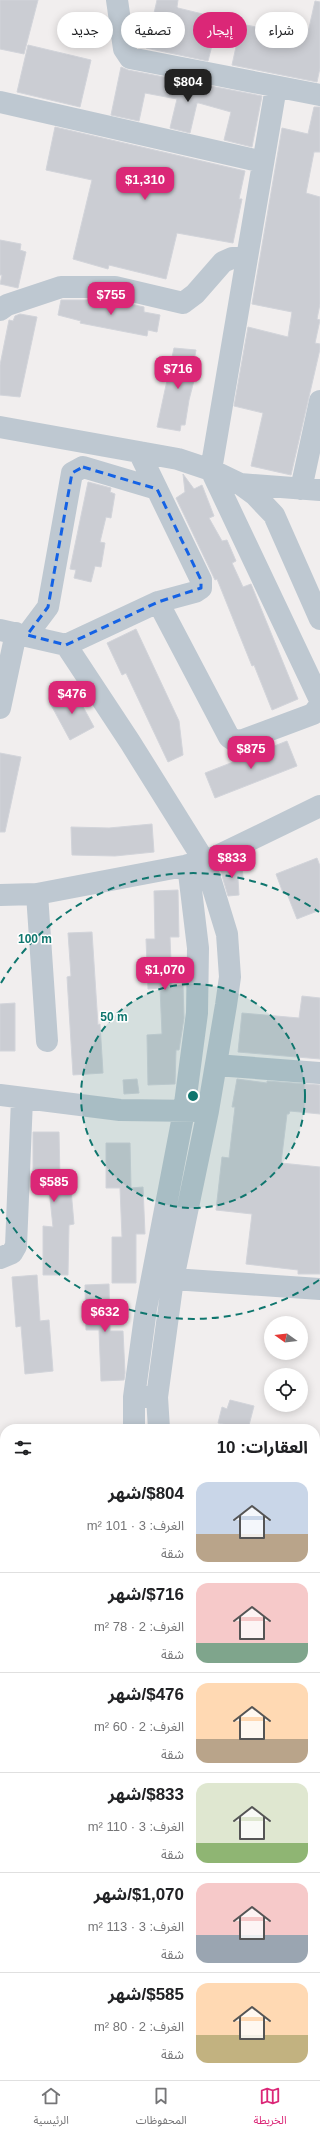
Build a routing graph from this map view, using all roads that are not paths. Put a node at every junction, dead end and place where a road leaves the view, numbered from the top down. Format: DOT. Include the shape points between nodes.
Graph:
graph roads {
  1 [pos="117,0"];
  2 [pos="276,87"];
  3 [pos="320,95"];
  4 [pos="0,102"];
  5 [pos="263,162"];
  6 [pos="247,258"];
  7 [pos="0,310"];
  8 [pos="320,401"];
  9 [pos="0,427"];
  10 [pos="139,452"];
  11 [pos="210,470"];
  12 [pos="240,484"];
  13 [pos="157,489"];
  14 [pos="311,490"];
  15 [pos="158,602"];
  16 [pos="48,607"];
  17 [pos="320,619"];
  18 [pos="14,633"];
  19 [pos="61,643"];
  20 [pos="320,700"];
  21 [pos="320,706"];
  22 [pos="0,708"];
  23 [pos="320,806"];
  24 [pos="196,864"];
  25 [pos="37,894"];
  26 [pos="0,895"];
  27 [pos="47,1041"];
  28 [pos="216,1065"];
  29 [pos="320,1073"];
  30 [pos="0,1095"];
  31 [pos="22,1099"];
  32 [pos="184,1111"];
  33 [pos="208,1111"];
  34 [pos="0,1258"];
  35 [pos="173,1279"];
  36 [pos="320,1289"];
  37 [pos="134,1397"];
  38 [pos="157,1397"];
  39 [pos="134,1424"];
  40 [pos="159,1424"];
  1 -- 2 [label="street" via="124,50 130,58"];
  2 -- 3 [label="street"];
  2 -- 5 [label="street"];
  4 -- 5 [label="street"];
  5 -- 6 [label="street"];
  6 -- 7 [label="street" via="232,258 223,262 195,294 183,303 115,287 61,287 7,305"];
  6 -- 11 [label="street"];
  8 -- 14 [label="street"];
  9 -- 10 [label="street"];
  10 -- 11 [label="street" via="178,459"];
  10 -- 13 [label="street"];
  11 -- 12 [label="street"];
  11 -- 20 [label="street"];
  12 -- 14 [label="street"];
  12 -- 17 [label="street" via="274,515"];
  13 -- 15 [label="street" via="202,585 195,592"];
  13 -- 16 [label="street" via="83,467 72,473"];
  15 -- 19 [label="street"];
  15 -- 21 [label="street" via="232,739 242,740 313,714"];
  16 -- 18 [label="street"];
  16 -- 19 [label="street"];
  18 -- 19 [label="street"];
  18 -- 22 [label="street"];
  19 -- 24 [label="street" via="130,742"];
  23 -- 24 [label="street"];
  24 -- 25 [label="street"];
  24 -- 28 [label="street" via="227,934 230,977"];
  24 -- 32 [label="street" via="196,1013"];
  25 -- 26 [label="street"];
  25 -- 27 [label="street"];
  28 -- 29 [label="street"];
  28 -- 33 [label="street"];
  30 -- 31 [label="street"];
  31 -- 32 [label="street" via="120,1110"];
  31 -- 34 [label="street" via="16,1246 12,1253"];
  32 -- 33 [label="street"];
  32 -- 37 [label="street" via="146,1309"];
  33 -- 35 [label="street"];
  35 -- 36 [label="street"];
  35 -- 38 [label="street"];
  37 -- 38 [label="street"];
  37 -- 39 [label="street"];
  38 -- 40 [label="street"];
}
